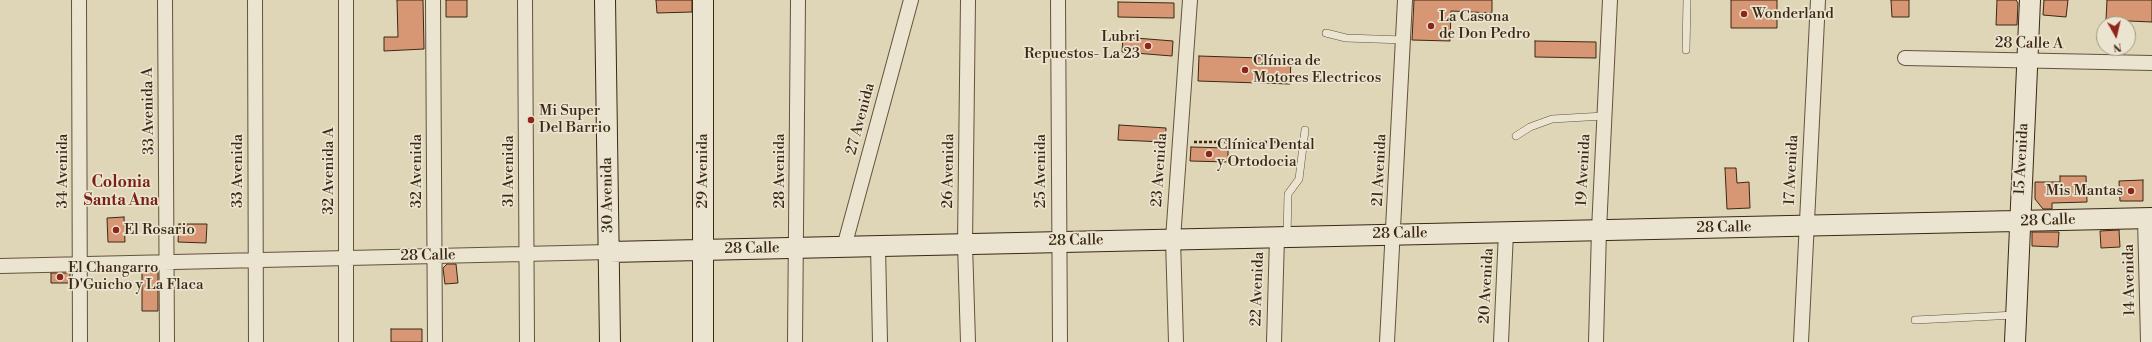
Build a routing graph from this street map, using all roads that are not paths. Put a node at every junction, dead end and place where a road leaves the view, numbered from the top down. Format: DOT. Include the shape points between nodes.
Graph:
graph roads {
  1 [pos="79,0"];
  2 [pos="165,0"];
  3 [pos="255,0"];
  4 [pos="346,0"];
  5 [pos="433,0"];
  6 [pos="525,0"];
  7 [pos="605,0"];
  8 [pos="702,0"];
  9 [pos="798,0"];
  10 [pos="911,0"];
  11 [pos="968,0"];
  12 [pos="1058,0"];
  13 [pos="1190,0"];
  14 [pos="1406,0"];
  15 [pos="1610,0"];
  16 [pos="1687,0"];
  17 [pos="1818,0"];
  18 [pos="2030,0"];
  19 [pos="1326,33"];
  20 [pos="1404,40"];
  21 [pos="1686,50"];
  22 [pos="1905,58"];
  23 [pos="2027,60"];
  24 [pos="2152,63"];
  25 [pos="1604,116"];
  26 [pos="1305,130"];
  27 [pos="1516,136"];
  28 [pos="2148,218"];
  29 [pos="2019,222"];
  30 [pos="1806,227"];
  31 [pos="1598,230"];
  32 [pos="1506,232"];
  33 [pos="1394,234"];
  34 [pos="1282,237"];
  35 [pos="1173,239"];
  36 [pos="1058,242"];
  37 [pos="966,244"];
  38 [pos="878,246"];
  39 [pos="844,247"];
  40 [pos="796,248"];
  41 [pos="703,250"];
  42 [pos="609,252"];
  43 [pos="527,254"];
  44 [pos="435,256"];
  45 [pos="347,258"];
  46 [pos="255,260"];
  47 [pos="167,262"];
  48 [pos="80,264"];
  49 [pos="0,266"];
  50 [pos="2016,315"];
  51 [pos="1915,320"];
  52 [pos="80,342"];
  53 [pos="167,342"];
  54 [pos="256,342"];
  55 [pos="346,342"];
  56 [pos="435,342"];
  57 [pos="526,342"];
  58 [pos="610,342"];
  59 [pos="703,342"];
  60 [pos="795,342"];
  61 [pos="880,342"];
  62 [pos="968,342"];
  63 [pos="1060,342"];
  64 [pos="1176,342"];
  65 [pos="1274,342"];
  66 [pos="1387,342"];
  67 [pos="1501,342"];
  68 [pos="1596,342"];
  69 [pos="1801,342"];
  70 [pos="2015,342"];
  71 [pos="2148,342"];
  1 -- 48 [label="street, 34 Avenida"];
  2 -- 47 [label="street, 33 Avenida A"];
  3 -- 46 [label="street, 33 Avenida"];
  4 -- 45 [label="street, 32 Avenida A"];
  5 -- 44 [label="street, 32 Avenida"];
  6 -- 43 [label="street, 31 Avenida"];
  7 -- 42 [label="street, 30 Avenida"];
  8 -- 41 [label="street, 29 Avenida"];
  9 -- 40 [label="street, 28 Avenida"];
  10 -- 39 [label="street, 27 Avenida"];
  11 -- 37 [label="street, 26 Avenida"];
  12 -- 36 [label="street, 25 Avenida"];
  13 -- 35 [label="street, 23 Avenida"];
  14 -- 20 [label="street, 21 Avenida"];
  15 -- 25 [label="street, 19 Avenida"];
  16 -- 21 [label="lane"];
  17 -- 30 [label="street, 17 Avenida"];
  18 -- 23 [label="street, 15 Avenida"];
  19 -- 20 [label="lane" via="1346,38"];
  20 -- 33 [label="street, 21 Avenida"];
  22 -- 23 [label="street, 28 Calle A"];
  23 -- 24 [label="street, 28 Calle A"];
  23 -- 29 [label="street, 15 Avenida"];
  25 -- 27 [label="lane" via="1552,119 1530,127"];
  25 -- 31 [label="street, 19 Avenida"];
  26 -- 34 [label="lane" via="1299,179 1288,194"];
  28 -- 29 [label="street, 28 Calle"];
  28 -- 71 [label="street, 14 Avenida"];
  29 -- 30 [label="street, 28 Calle"];
  29 -- 50 [label="street, 15 Avenida"];
  30 -- 31 [label="street, 28 Calle"];
  30 -- 69 [label="street, 17 Avenida"];
  31 -- 32 [label="street, 28 Calle"];
  31 -- 68 [label="street, 19 Avenida"];
  32 -- 33 [label="street, 28 Calle"];
  32 -- 67 [label="street, 20 Avenida"];
  33 -- 34 [label="street, 28 Calle"];
  33 -- 66 [label="street, 21 Avenida"];
  34 -- 35 [label="street, 28 Calle"];
  34 -- 65 [label="street, 22 Avenida"];
  35 -- 36 [label="street, 28 Calle"];
  35 -- 64 [label="street, 23 Avenida"];
  36 -- 37 [label="street, 28 Calle"];
  36 -- 63 [label="street, 25 Avenida"];
  37 -- 38 [label="street, 28 Calle"];
  37 -- 62 [label="street, 26 Avenida"];
  38 -- 39 [label="street, 28 Calle"];
  38 -- 61 [label="street"];
  39 -- 40 [label="street, 28 Calle"];
  40 -- 41 [label="street, 28 Calle"];
  40 -- 60 [label="street, 28 Avenida"];
  41 -- 42 [label="street, 28 Calle"];
  41 -- 59 [label="street, 29 Avenida"];
  42 -- 43 [label="street, 28 Calle"];
  42 -- 58 [label="street, 30 Avenida"];
  43 -- 44 [label="street, 28 Calle"];
  43 -- 57 [label="street, 31 Avenida"];
  44 -- 45 [label="street, 28 Calle"];
  44 -- 56 [label="street, 32 Avenida"];
  45 -- 46 [label="street, 28 Calle"];
  45 -- 55 [label="street, 32 Avenida A"];
  46 -- 47 [label="street, 28 Calle"];
  46 -- 54 [label="street, 33 Avenida"];
  47 -- 48 [label="street, 28 Calle"];
  47 -- 53 [label="street, 33 Avenida A"];
  48 -- 49 [label="street, 28 Calle"];
  48 -- 52 [label="street, 34 Avenida"];
  50 -- 51 [label="lane"];
  50 -- 70 [label="street, 15 Avenida"];
}
